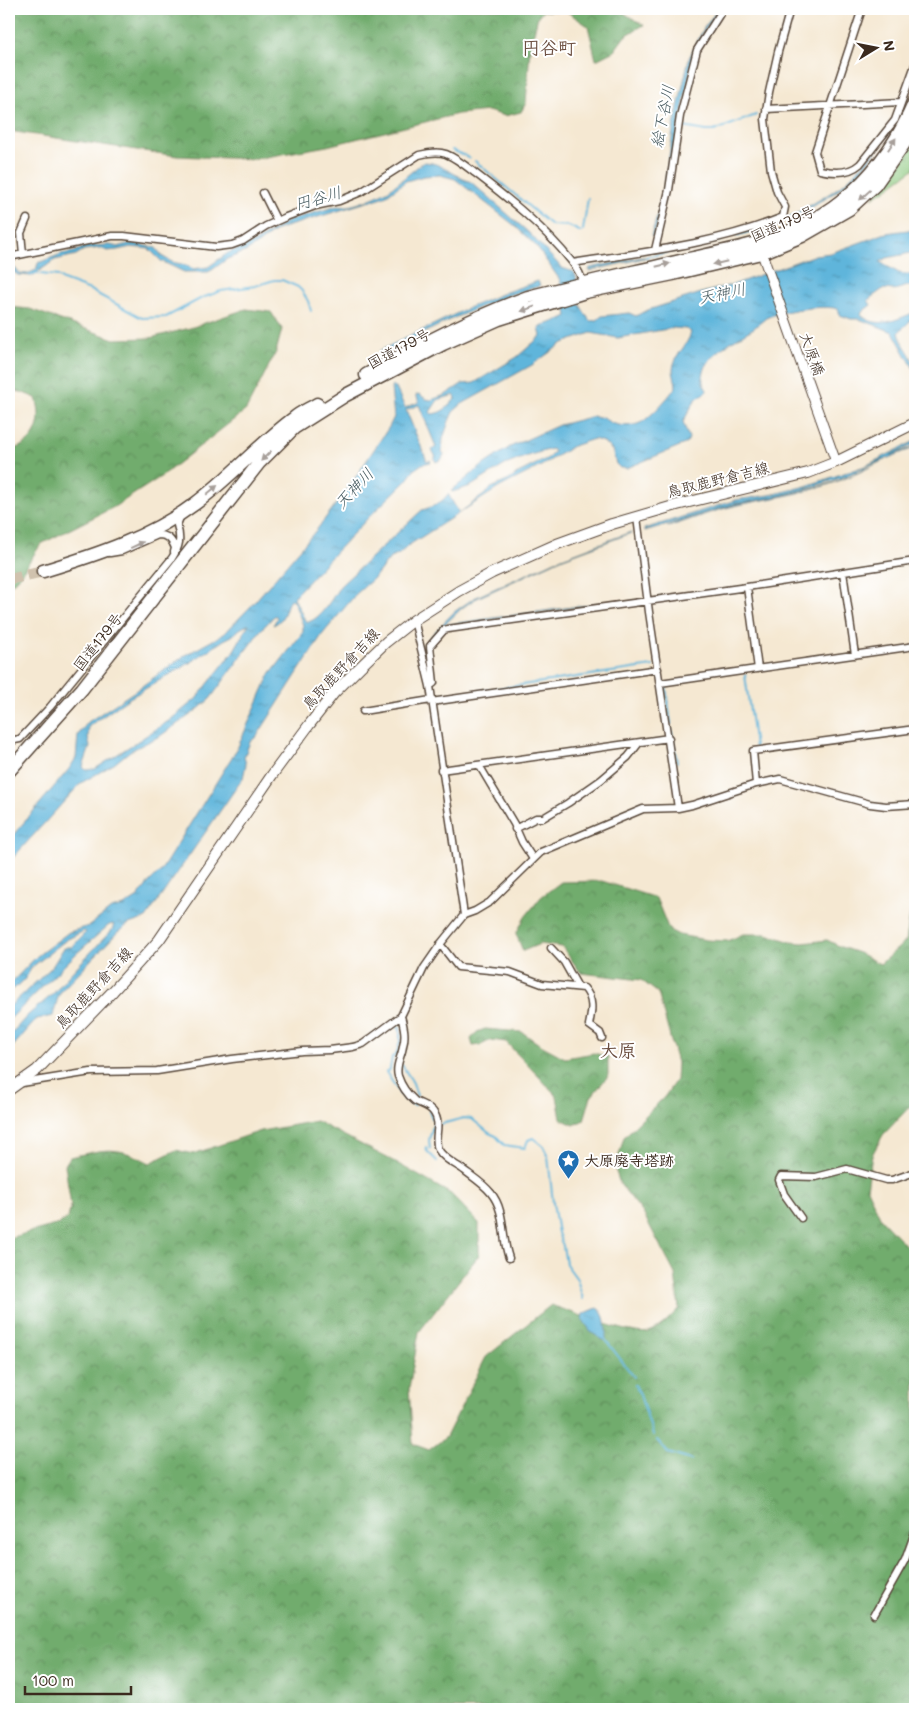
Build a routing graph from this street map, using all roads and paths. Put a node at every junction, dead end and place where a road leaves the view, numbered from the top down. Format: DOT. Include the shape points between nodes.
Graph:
graph roads {
  1 [pos="724,9"];
  2 [pos="790,9"];
  3 [pos="862,9"];
  4 [pos="915,65"];
  5 [pos="915,100"];
  6 [pos="901,102"];
  7 [pos="830,106"];
  8 [pos="766,109"];
  9 [pos="915,128"];
  10 [pos="263,193"];
  11 [pos="27,219"];
  12 [pos="277,221"];
  13 [pos="760,248"];
  14 [pos="655,250"];
  15 [pos="23,254"];
  16 [pos="9,257"];
  17 [pos="573,263"];
  18 [pos="585,287"];
  19 [pos="915,423"];
  20 [pos="836,462"];
  21 [pos="183,512"];
  22 [pos="637,517"];
  23 [pos="90,556"];
  24 [pos="172,558"];
  25 [pos="915,561"];
  26 [pos="43,571"];
  27 [pos="843,572"];
  28 [pos="746,587"];
  29 [pos="648,600"];
  30 [pos="414,620"];
  31 [pos="915,646"];
  32 [pos="855,655"];
  33 [pos="658,669"];
  34 [pos="758,669"];
  35 [pos="660,683"];
  36 [pos="430,686"];
  37 [pos="431,701"];
  38 [pos="363,711"];
  39 [pos="915,729"];
  40 [pos="669,738"];
  41 [pos="9,740"];
  42 [pos="639,743"];
  43 [pos="479,765"];
  44 [pos="441,770"];
  45 [pos="9,771"];
  46 [pos="756,784"];
  47 [pos="915,804"];
  48 [pos="678,808"];
  49 [pos="516,829"];
  50 [pos="533,858"];
  51 [pos="464,915"];
  52 [pos="440,944"];
  53 [pos="551,948"];
  54 [pos="578,987"];
  55 [pos="401,1016"];
  56 [pos="602,1038"];
  57 [pos="21,1083"];
  58 [pos="9,1090"];
  59 [pos="411,1096"];
  60 [pos="405,1103"];
  61 [pos="915,1172"];
  62 [pos="801,1218"];
  63 [pos="509,1258"];
  64 [pos="915,1532"];
  65 [pos="874,1615"];
  1 -- 14 [label="street" via="697,50 680,116 669,190"];
  2 -- 8 [label="street"];
  3 -- 7 [label="street"];
  4 -- 6 [label="street"];
  13 -- 5 [label="highway, 国道179号, one-way" via="810,221 856,189 874,171 904,126"];
  6 -- 7 [label="street"];
  6 -- 7 [label="street" via="895,120 860,164 847,171 827,172 820,170 815,152"];
  7 -- 8 [label="street"];
  8 -- 14 [label="street" via="771,172 784,207 783,218 731,235"];
  9 -- 13 [label="highway, 国道179号, one-way" via="875,185 849,209 802,236"];
  10 -- 12 [label="street"];
  11 -- 15 [label="street" via="21,234"];
  12 -- 15 [label="street" via="232,245 216,247 112,236"];
  12 -- 17 [label="street" via="361,192 419,155 444,154 459,161 520,209"];
  13 -- 18 [label="highway, 国道179号" via="688,271"];
  13 -- 20 [label="street, 大原橋"];
  14 -- 17 [label="street"];
  15 -- 16 [label="street"];
  17 -- 18 [label="street"];
  21 -- 18 [label="highway, 国道179号, one-way" via="238,469 255,450 295,417 418,346 492,310 528,297"];
  18 -- 45 [label="highway, 国道179号, one-way" via="443,344 346,395 294,428 259,463 82,689"];
  19 -- 20 [label="main road, 鳥取鹿野倉吉線"];
  20 -- 22 [label="main road, 鳥取鹿野倉吉線" via="808,473"];
  21 -- 23 [label="highway, 国道179号"];
  21 -- 24 [label="street" via="177,525 180,544"];
  22 -- 29 [label="street"];
  22 -- 30 [label="main road, 鳥取鹿野倉吉線" via="557,544 492,573"];
  23 -- 24 [label="street, one-way" via="122,552 164,535 174,544"];
  23 -- 26 [label="highway, 国道179号"];
  24 -- 41 [label="street" via="50,707 20,738"];
  25 -- 27 [label="street"];
  27 -- 28 [label="street"];
  27 -- 32 [label="street"];
  28 -- 29 [label="street"];
  28 -- 34 [label="street"];
  29 -- 33 [label="street"];
  29 -- 36 [label="street" via="444,630 430,646 434,683"];
  30 -- 36 [label="street"];
  30 -- 57 [label="main road, 鳥取鹿野倉吉線" via="386,642 334,694 272,775 159,940"];
  31 -- 32 [label="street"];
  32 -- 34 [label="street"];
  33 -- 35 [label="street"];
  33 -- 37 [label="street"];
  34 -- 35 [label="street"];
  35 -- 40 [label="street"];
  36 -- 37 [label="street"];
  37 -- 38 [label="street"];
  37 -- 44 [label="street"];
  39 -- 46 [label="street" via="753,752"];
  40 -- 42 [label="street"];
  40 -- 48 [label="street"];
  42 -- 43 [label="street"];
  42 -- 49 [label="street" via="602,780 543,818 536,818"];
  43 -- 44 [label="street"];
  43 -- 49 [label="street"];
  44 -- 51 [label="street"];
  46 -- 47 [label="street" via="780,779 870,804"];
  46 -- 48 [label="street"];
  48 -- 50 [label="street" via="643,809"];
  49 -- 50 [label="street"];
  50 -- 51 [label="street" via="490,902"];
  51 -- 52 [label="street"];
  52 -- 54 [label="street" via="458,967 510,972 542,984"];
  52 -- 55 [label="street" via="424,968"];
  53 -- 54 [label="street"];
  54 -- 56 [label="street" via="589,994 592,1009 589,1025"];
  55 -- 57 [label="street" via="363,1044 352,1047 232,1059 157,1071 91,1072"];
  55 -- 59 [label="street" via="405,1028 398,1074"];
  57 -- 58 [label="main road, 鳥取鹿野倉吉線"];
  59 -- 60 [label="street"];
  59 -- 63 [label="street" via="437,1117 436,1141 444,1157 491,1193 500,1210"];
  61 -- 62 [label="street" via="892,1180 846,1169 816,1177 781,1176 779,1180 784,1194"];
  64 -- 65 [label="street" via="905,1560"];
}
